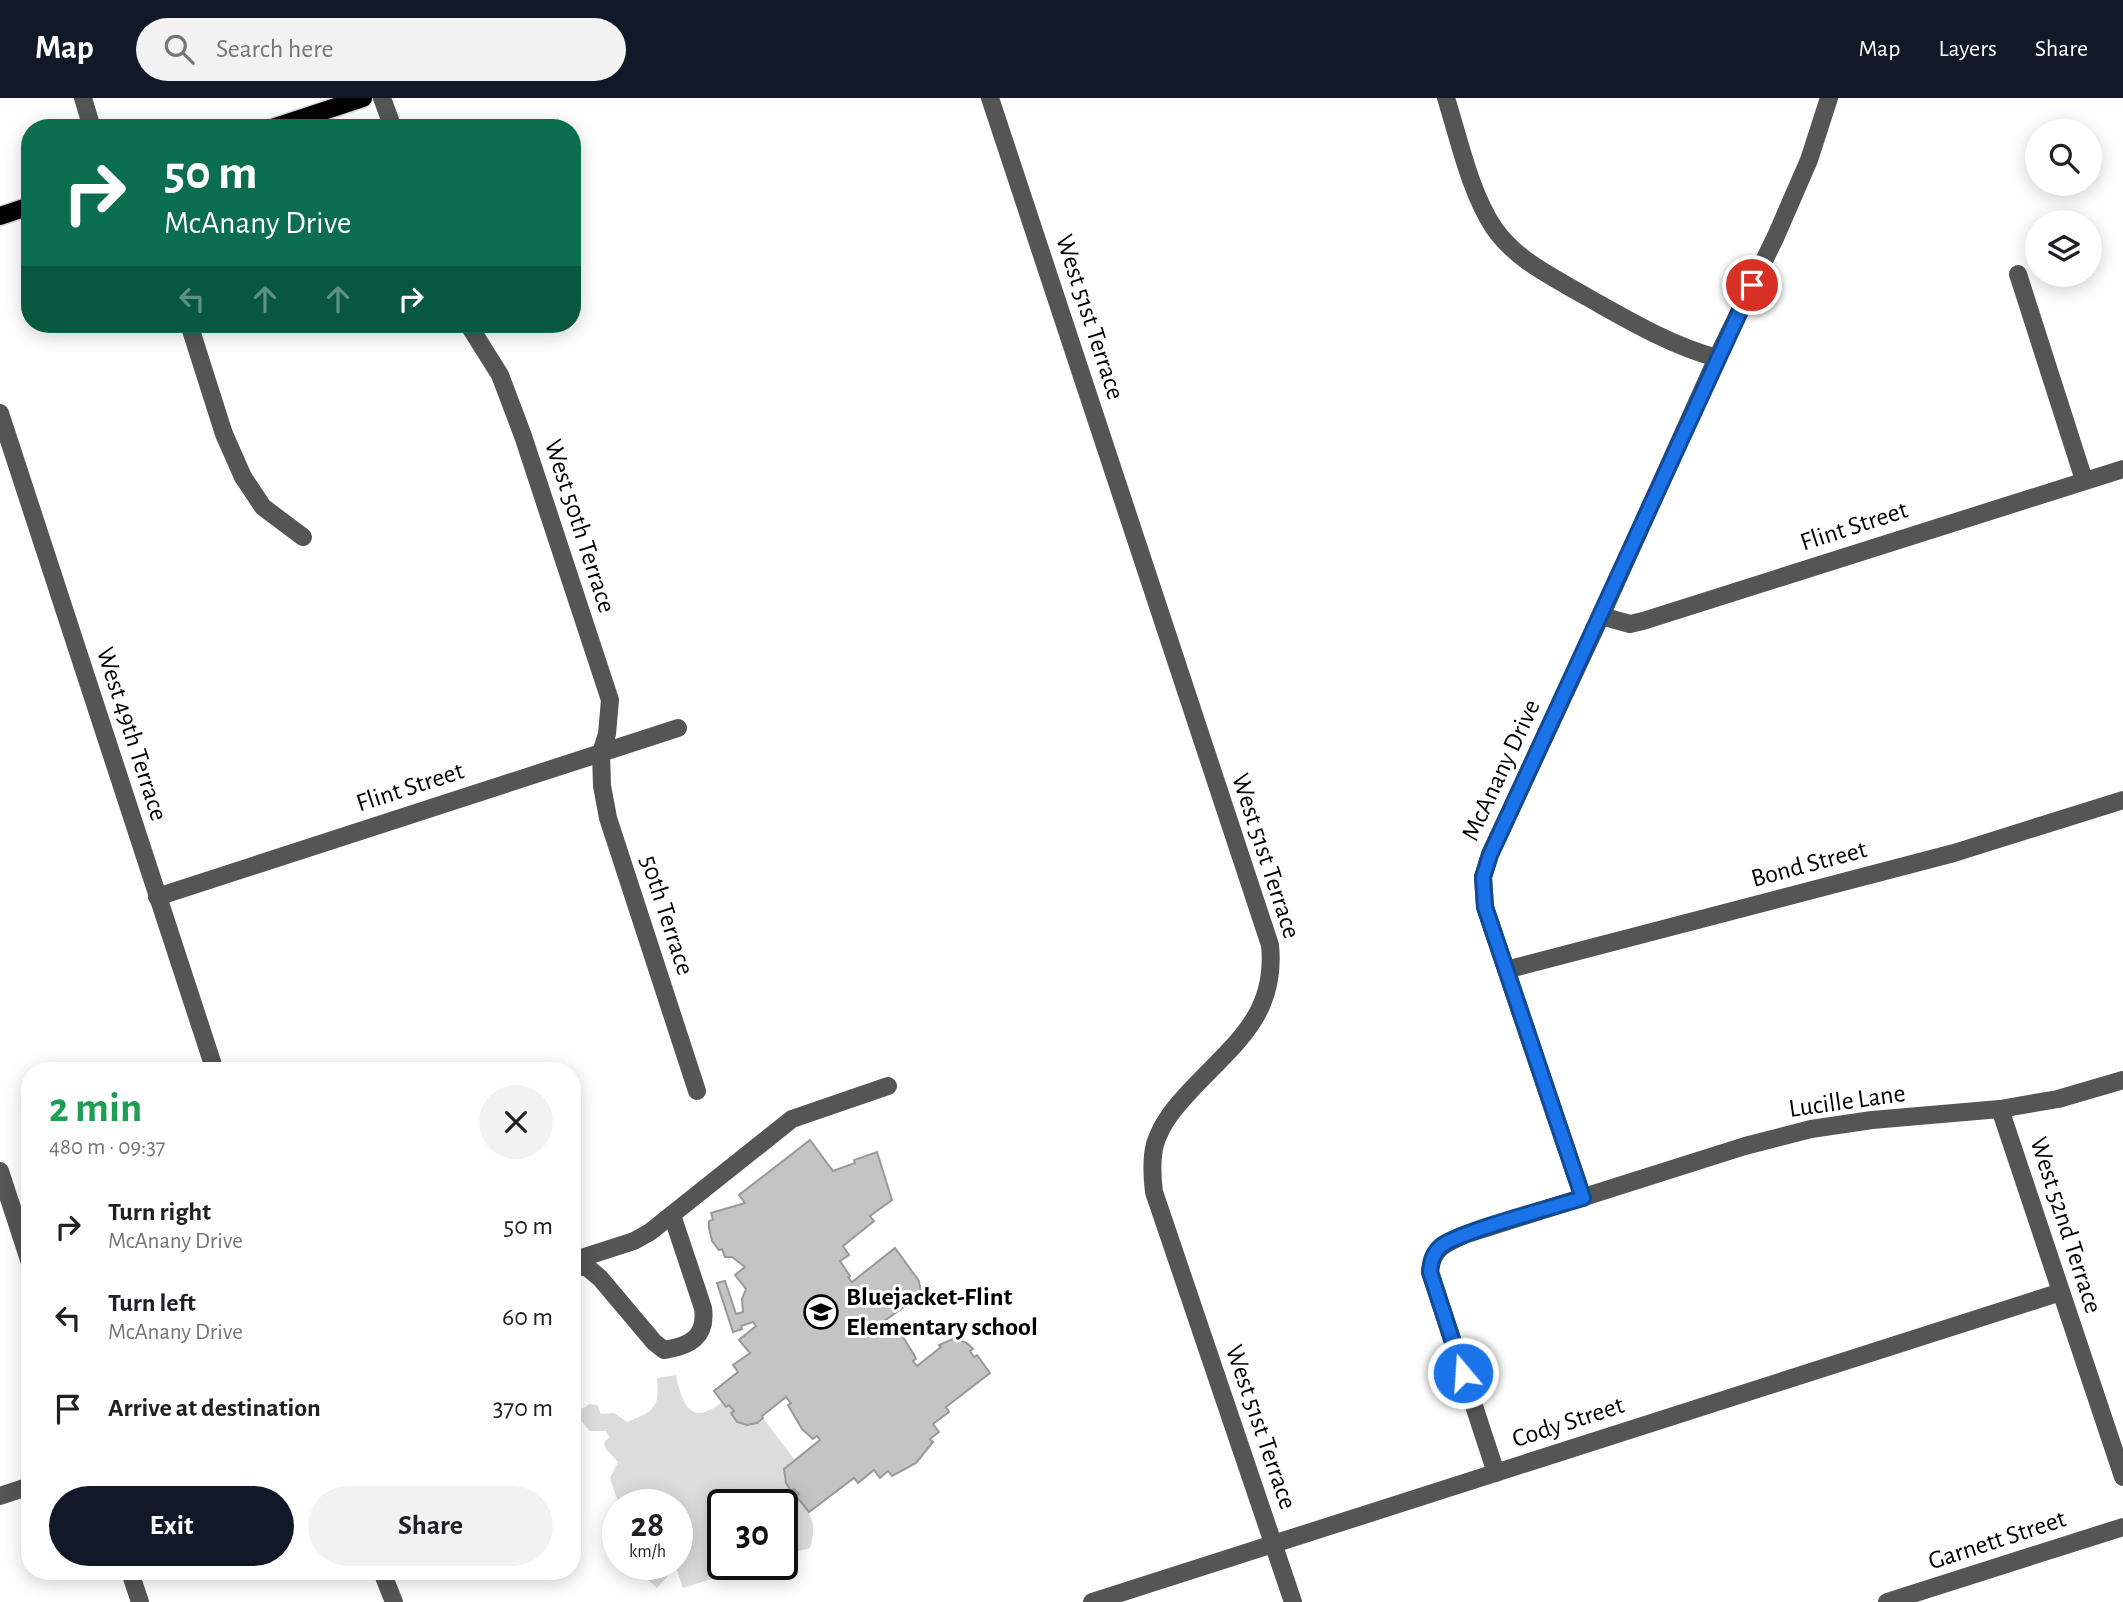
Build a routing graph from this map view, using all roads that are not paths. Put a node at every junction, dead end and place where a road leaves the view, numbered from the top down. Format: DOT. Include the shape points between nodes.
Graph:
graph roads {
  1 [pos="83,98"];
  2 [pos="363,98"];
  3 [pos="382,98"];
  4 [pos="990,98"];
  5 [pos="1446,98"];
  6 [pos="1829,98"];
  7 [pos="89,119"];
  8 [pos="299,119"];
  9 [pos="390,119"];
  10 [pos="21,209"];
  11 [pos="0,216"];
  12 [pos="2018,274"];
  13 [pos="192,333"];
  14 [pos="474,333"];
  15 [pos="1717,358"];
  16 [pos="0,413"];
  17 [pos="2123,469"];
  18 [pos="2084,480"];
  19 [pos="303,537"];
  20 [pos="1601,616"];
  21 [pos="678,728"];
  22 [pos="601,753"];
  23 [pos="2123,800"];
  24 [pos="158,897"];
  25 [pos="1506,970"];
  26 [pos="212,1062"];
  27 [pos="2123,1080"];
  28 [pos="888,1086"];
  29 [pos="697,1091"];
  30 [pos="2000,1109"];
  31 [pos="0,1171"];
  32 [pos="1583,1198"];
  33 [pos="672,1215"];
  34 [pos="21,1235"];
  35 [pos="581,1260"];
  36 [pos="581,1266"];
  37 [pos="2061,1292"];
  38 [pos="1496,1473"];
  39 [pos="2123,1477"];
  40 [pos="21,1489"];
  41 [pos="0,1496"];
  42 [pos="2123,1527"];
  43 [pos="1273,1544"];
  44 [pos="133,1580"];
  45 [pos="385,1580"];
  46 [pos="140,1602"];
  47 [pos="394,1602"];
  48 [pos="1092,1602"];
  49 [pos="1293,1602"];
  50 [pos="1887,1602"];
  1 -- 7 [label="street"];
  2 -- 8 [label="main road"];
  3 -- 9 [label="street"];
  4 -- 43 [label="street, West 51st Terrace" via="1270,945 1272,967 1266,1000 1254,1023 1164,1122 1152,1168 1154,1192"];
  5 -- 15 [label="street" via="1485,212 1505,243 1526,262 1646,330"];
  6 -- 15 [label="street, McAnany Drive" via="1809,160"];
  10 -- 11 [label="main road"];
  12 -- 18 [label="street"];
  13 -- 19 [label="street" via="224,434 243,477 262,507"];
  14 -- 22 [label="street, West 50th Terrace" via="500,375 523,436 610,700"];
  15 -- 20 [label="street, McAnany Drive"];
  16 -- 24 [label="street, West 49th Terrace"];
  17 -- 18 [label="street, Flint Street"];
  18 -- 20 [label="street, Flint Street" via="1643,621 1630,624"];
  20 -- 25 [label="street, McAnany Drive" via="1483,877 1485,907"];
  21 -- 22 [label="street, Flint Street"];
  22 -- 24 [label="street, Flint Street"];
  22 -- 29 [label="street, 50th Terrace" via="608,818"];
  23 -- 25 [label="street, Bond Street" via="1954,853"];
  24 -- 26 [label="street, West 49th Terrace"];
  25 -- 32 [label="street, McAnany Drive"];
  27 -- 30 [label="street, Lucille Lane" via="2059,1099"];
  28 -- 33 [label="street" via="792,1119"];
  30 -- 32 [label="street, Lucille Lane" via="1811,1129"];
  30 -- 37 [label="street, West 52nd Terrace"];
  31 -- 34 [label="street"];
  32 -- 38 [label="street" via="1464,1236 1441,1245 1433,1256 1430,1272"];
  33 -- 35 [label="street" via="634,1241"];
  33 -- 36 [label="street" via="703,1307 705,1321 691,1342 664,1350 600,1278"];
  37 -- 38 [label="street, Cody Street"];
  37 -- 39 [label="street, West 52nd Terrace"];
  38 -- 43 [label="street, Cody Street"];
  40 -- 41 [label="street"];
  42 -- 50 [label="street, Garnett Street"];
  43 -- 48 [label="street, Cody Street"];
  43 -- 49 [label="street, West 51st Terrace"];
  44 -- 46 [label="street"];
  45 -- 47 [label="street"];
}
